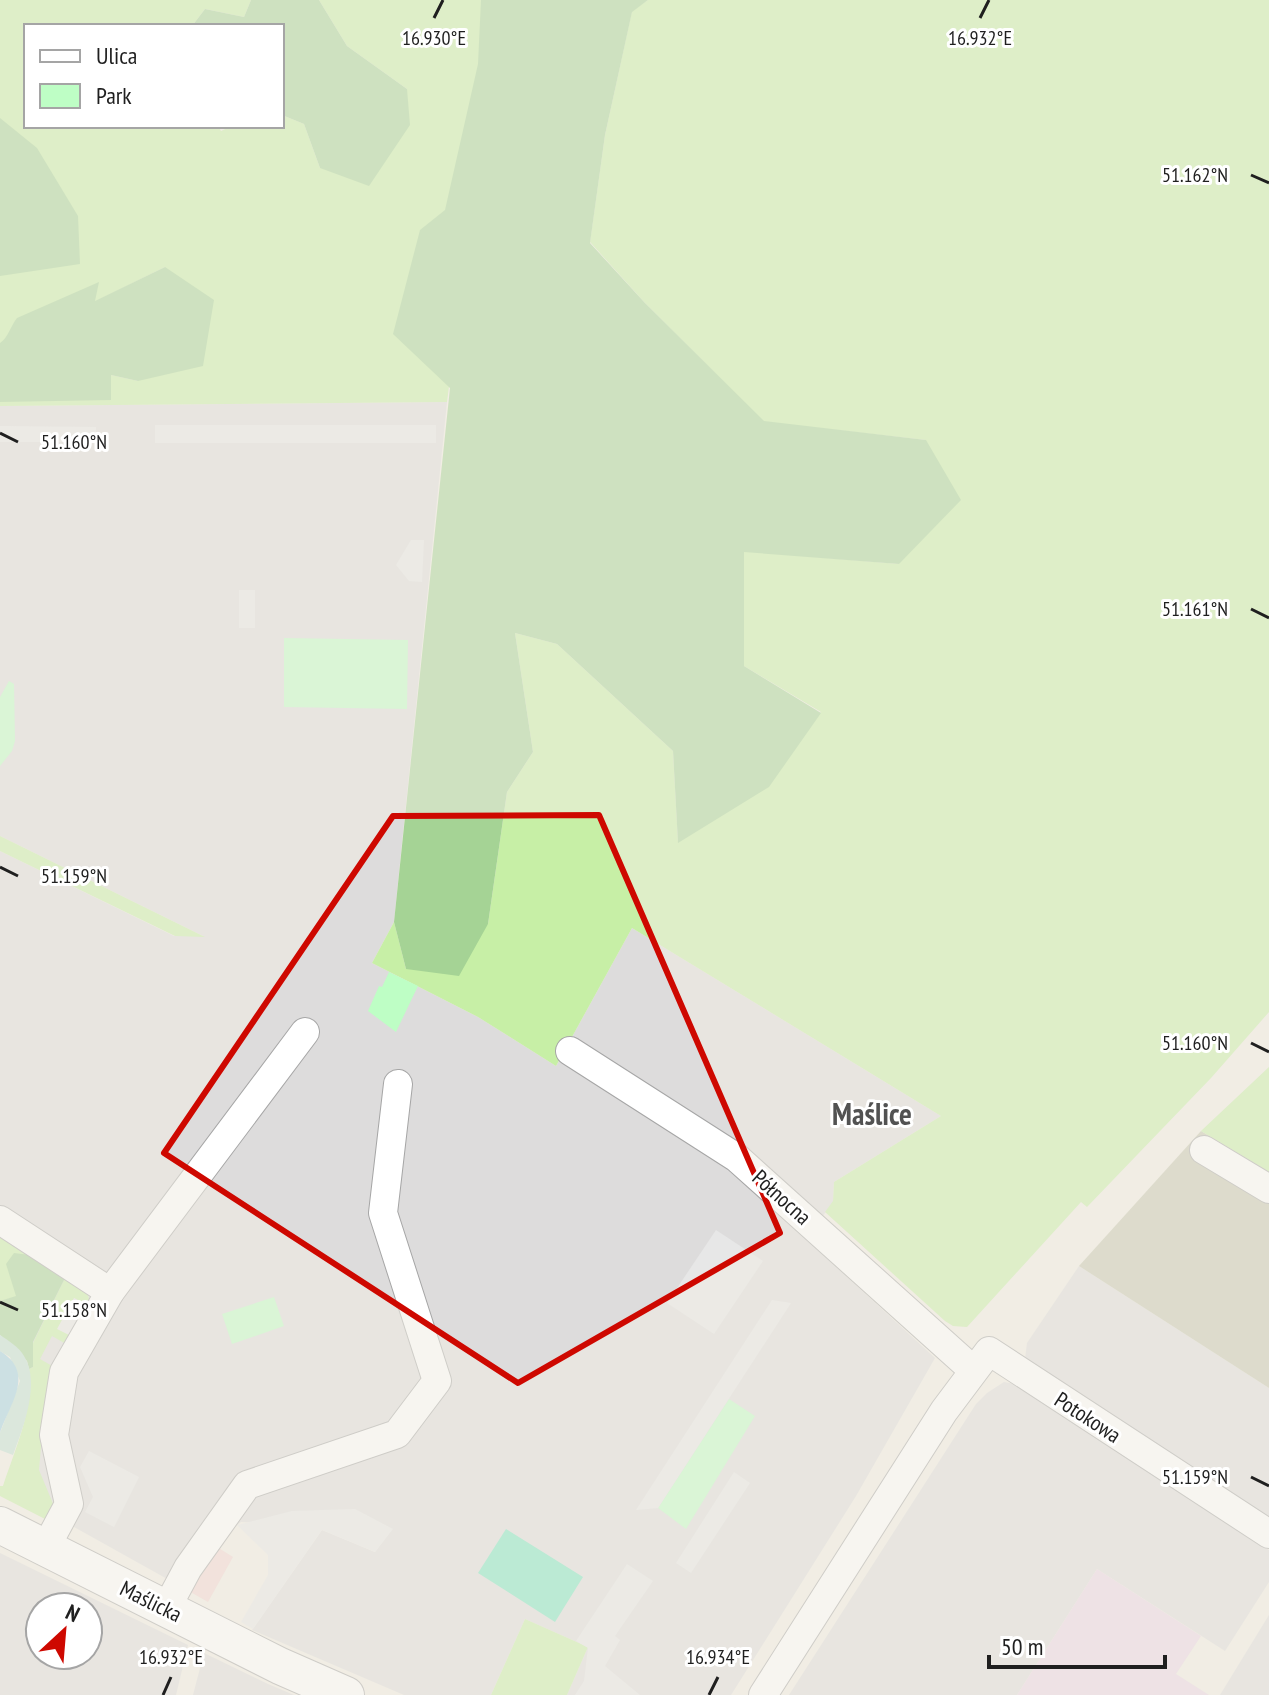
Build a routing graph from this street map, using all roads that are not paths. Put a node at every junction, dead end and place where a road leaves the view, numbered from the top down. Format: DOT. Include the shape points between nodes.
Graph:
graph roads {
  1 [pos="305,1032"];
  2 [pos="570,1051"];
  3 [pos="398,1084"];
  4 [pos="1204,1150"];
  5 [pos="1269,1189"];
  6 [pos="0,1220"];
  7 [pos="110,1292"];
  8 [pos="981,1361"];
  9 [pos="0,1525"];
  10 [pos="1269,1534"];
  11 [pos="45,1549"];
  12 [pos="166,1609"];
  13 [pos="346,1695"];
  14 [pos="763,1695"];
  1 -- 7 [label="street"];
  2 -- 8 [label="street, Północna" via="745,1164"];
  3 -- 12 [label="street" via="383,1213 437,1381 397,1434 247,1485 188,1568"];
  4 -- 5 [label="street"];
  6 -- 7 [label="street"];
  7 -- 11 [label="street" via="64,1372 54,1435 69,1504"];
  8 -- 10 [label="street, Potokowa"];
  8 -- 14 [label="street"];
  9 -- 11 [label="street, Maślicka"];
  11 -- 12 [label="street, Maślicka"];
  12 -- 13 [label="street, Maślicka"];
}
